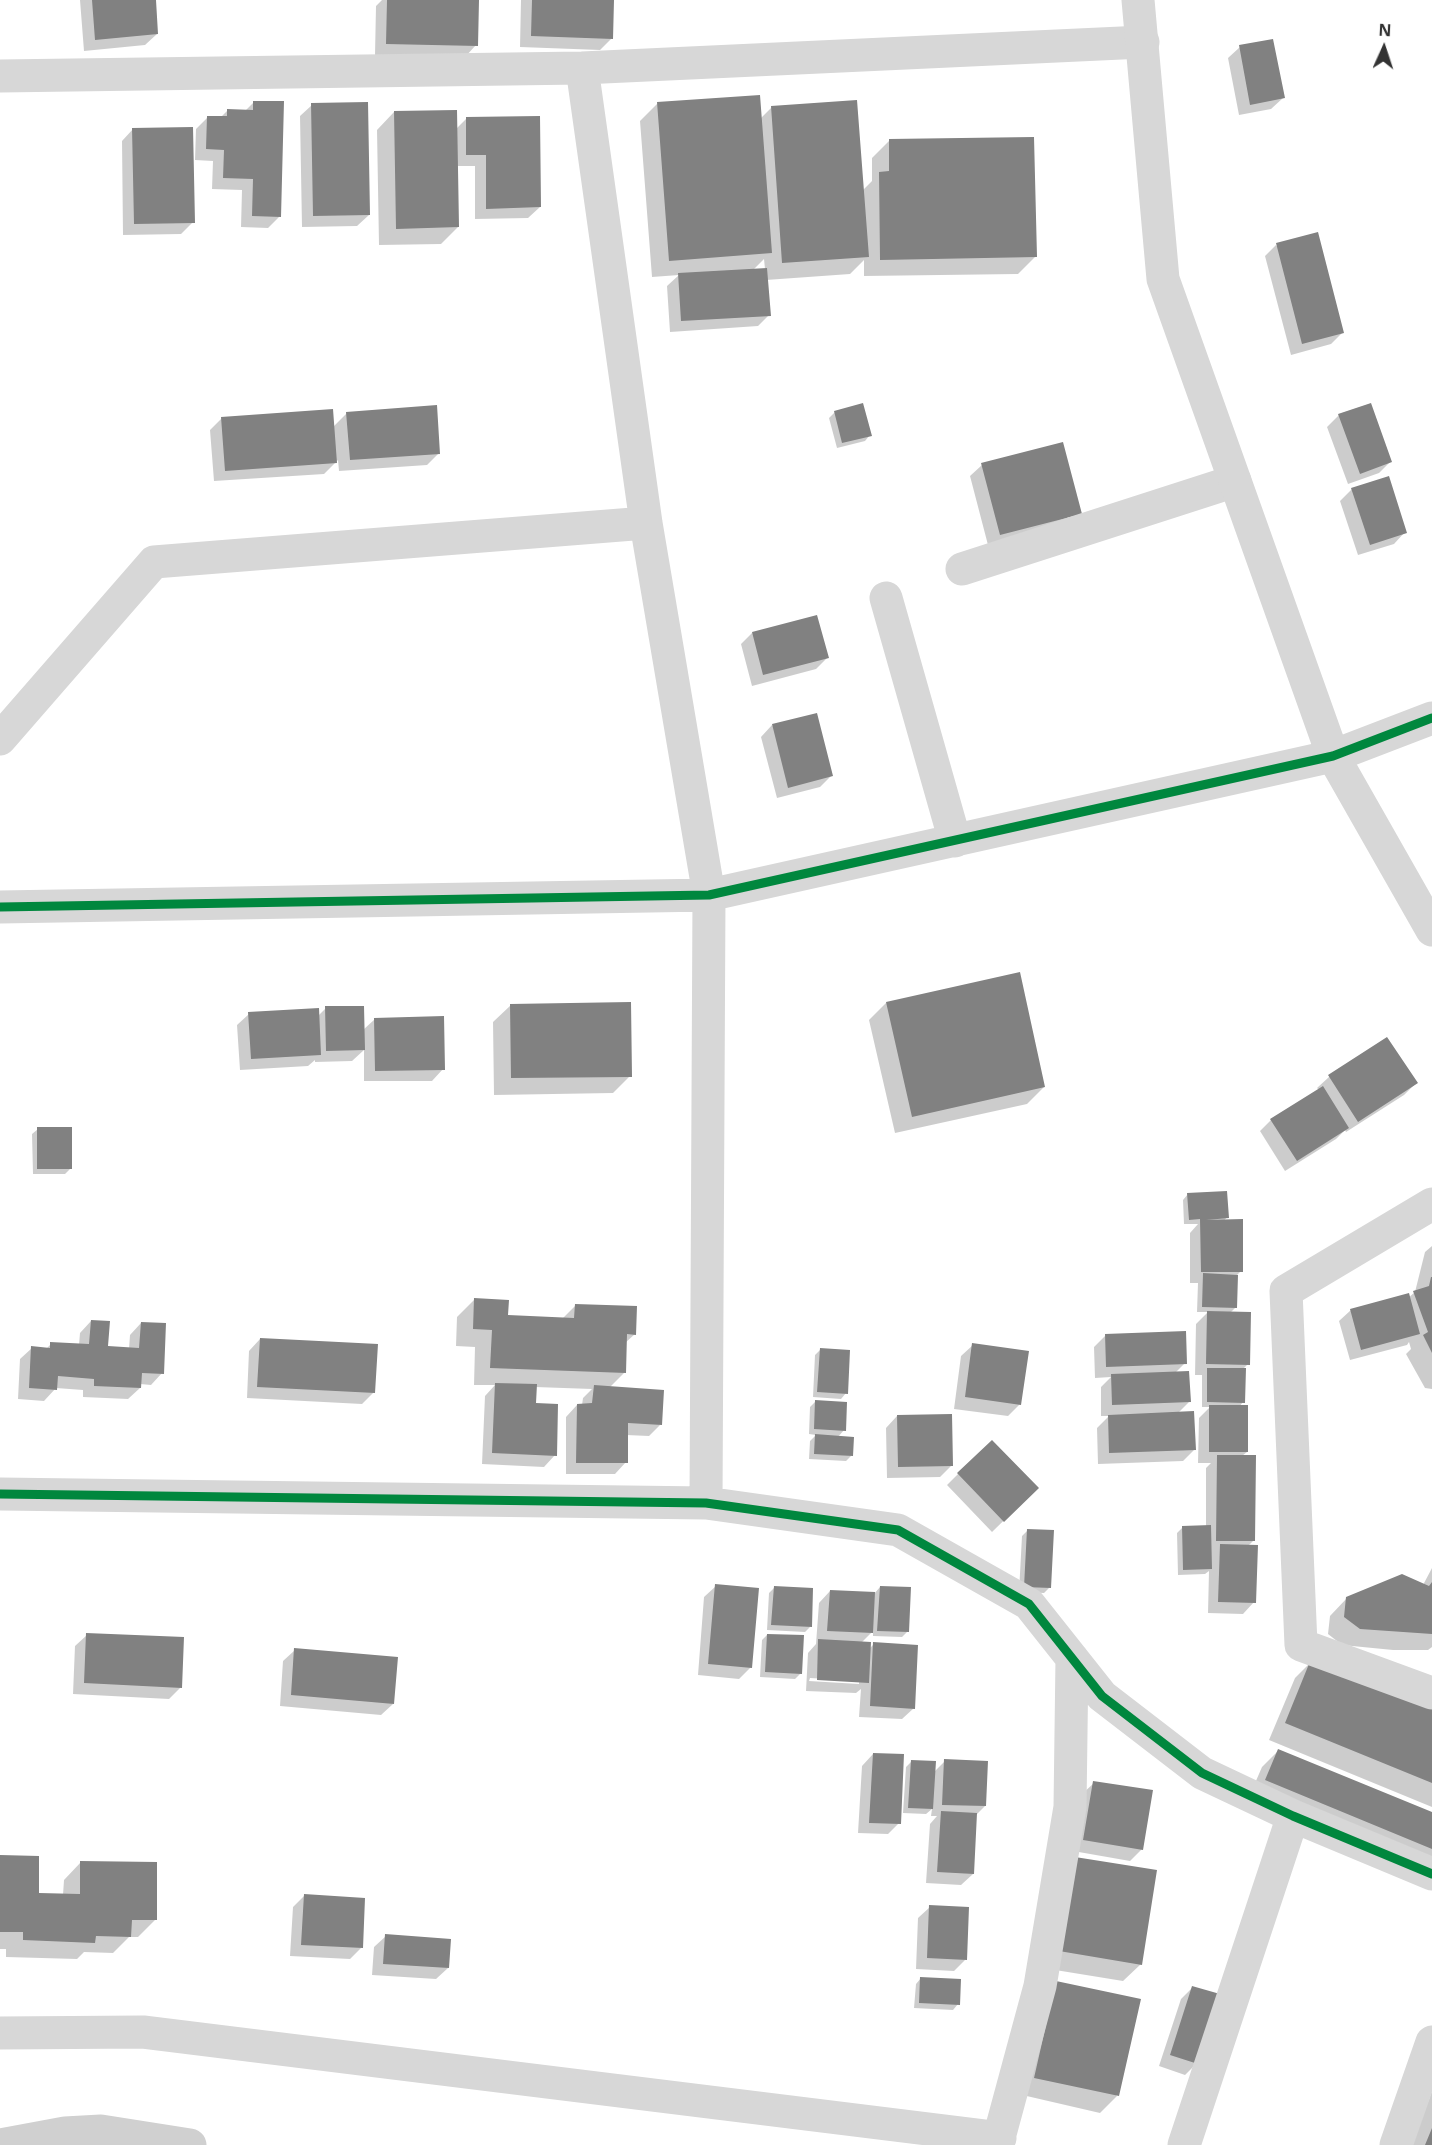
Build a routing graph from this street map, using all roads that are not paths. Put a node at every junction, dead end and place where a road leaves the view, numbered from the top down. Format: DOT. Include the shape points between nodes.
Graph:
graph roads {
  1 [pos="1138,0"];
  2 [pos="1143,42"];
  3 [pos="582,68"];
  4 [pos="0,76"];
  5 [pos="1236,481"];
  6 [pos="646,523"];
  7 [pos="962,569"];
  8 [pos="886,598"];
  9 [pos="1432,718"];
  10 [pos="0,739"];
  11 [pos="1333,756"];
  12 [pos="954,841"];
  13 [pos="709,895"];
  14 [pos="0,907"];
  15 [pos="1432,930"];
  16 [pos="1432,1204"];
  17 [pos="0,1494"];
  18 [pos="706,1503"];
  19 [pos="1072,1658"];
  20 [pos="1432,1693"];
  21 [pos="1293,1816"];
  22 [pos="1432,1874"];
  23 [pos="0,2033"];
  24 [pos="1432,2042"];
  25 [pos="999,2142"];
  26 [pos="0,2145"];
  27 [pos="190,2145"];
  28 [pos="1184,2145"];
  29 [pos="1396,2145"];
  1 -- 2 [label="street"];
  2 -- 3 [label="street"];
  2 -- 5 [label="street" via="1163,279"];
  3 -- 4 [label="street"];
  3 -- 6 [label="street"];
  5 -- 7 [label="street"];
  5 -- 11 [label="street"];
  6 -- 10 [label="street" via="154,562"];
  6 -- 13 [label="street"];
  8 -- 12 [label="street"];
  9 -- 11 [label="street"];
  11 -- 12 [label="street"];
  11 -- 15 [label="street"];
  12 -- 13 [label="street"];
  13 -- 14 [label="street"];
  13 -- 18 [label="street"];
  16 -- 20 [label="street" via="1286,1291 1301,1644"];
  17 -- 18 [label="street"];
  18 -- 19 [label="street" via="898,1530 1029,1604"];
  19 -- 21 [label="street" via="1102,1695 1202,1773"];
  19 -- 25 [label="street" via="1070,1807 1040,1986"];
  21 -- 22 [label="street"];
  21 -- 28 [label="street"];
  23 -- 25 [label="street" via="143,2032"];
  24 -- 29 [label="street"];
  26 -- 27 [label="main road" via="101,2131"];
}
